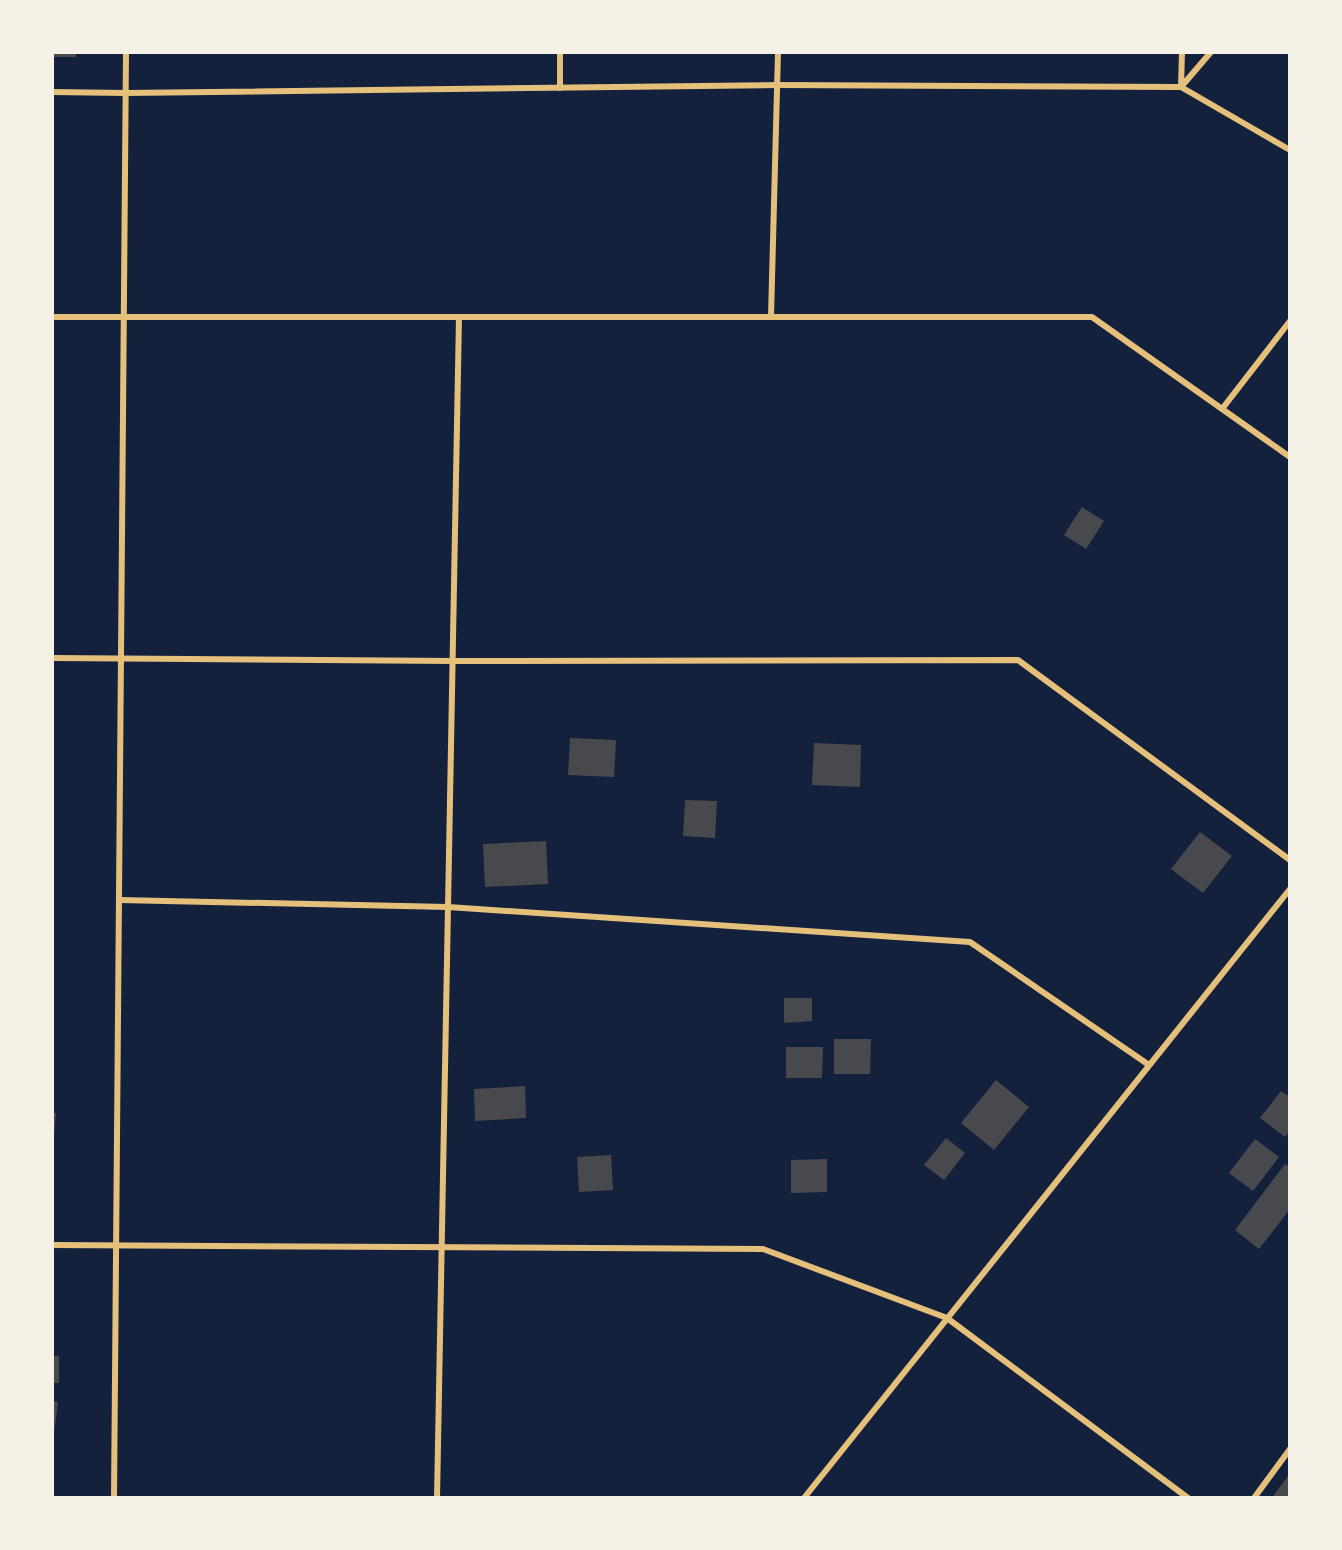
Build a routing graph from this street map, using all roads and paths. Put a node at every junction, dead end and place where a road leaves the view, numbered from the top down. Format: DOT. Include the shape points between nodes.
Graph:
graph roads {
  1 [pos="126,52"];
  2 [pos="560,52"];
  3 [pos="778,52"];
  4 [pos="1182,52"];
  5 [pos="1211,52"];
  6 [pos="778,85"];
  7 [pos="1181,87"];
  8 [pos="560,88"];
  9 [pos="52,92"];
  10 [pos="125,93"];
  11 [pos="1290,150"];
  12 [pos="52,317"];
  13 [pos="124,317"];
  14 [pos="459,317"];
  15 [pos="771,317"];
  16 [pos="1290,321"];
  17 [pos="1222,409"];
  18 [pos="1290,457"];
  19 [pos="52,658"];
  20 [pos="121,658"];
  21 [pos="453,661"];
  22 [pos="1290,860"];
  23 [pos="1290,889"];
  24 [pos="119,900"];
  25 [pos="448,907"];
  26 [pos="1149,1065"];
  27 [pos="52,1245"];
  28 [pos="116,1245"];
  29 [pos="442,1247"];
  30 [pos="947,1318"];
  31 [pos="1290,1449"];
  32 [pos="114,1497"];
  33 [pos="437,1497"];
  34 [pos="804,1497"];
  35 [pos="1188,1497"];
  36 [pos="1254,1497"];
  1 -- 10 [label="street"];
  2 -- 8 [label="street"];
  3 -- 6 [label="street"];
  4 -- 7 [label="street"];
  5 -- 7 [label="street"];
  6 -- 7 [label="street"];
  6 -- 8 [label="street"];
  6 -- 15 [label="street"];
  7 -- 11 [label="street"];
  8 -- 10 [label="street"];
  9 -- 10 [label="street"];
  10 -- 13 [label="street"];
  12 -- 13 [label="street"];
  13 -- 14 [label="street"];
  13 -- 20 [label="street"];
  14 -- 15 [label="street"];
  14 -- 21 [label="street"];
  15 -- 17 [label="street" via="1092,317"];
  16 -- 17 [label="street"];
  17 -- 18 [label="street"];
  19 -- 20 [label="street"];
  20 -- 21 [label="street"];
  20 -- 24 [label="street"];
  21 -- 22 [label="street" via="1018,660"];
  21 -- 25 [label="street"];
  23 -- 26 [label="street"];
  24 -- 25 [label="street"];
  24 -- 28 [label="street"];
  25 -- 26 [label="street" via="970,942"];
  25 -- 29 [label="street"];
  26 -- 30 [label="street"];
  27 -- 28 [label="street"];
  28 -- 29 [label="street"];
  28 -- 32 [label="street"];
  29 -- 30 [label="street" via="763,1249"];
  29 -- 33 [label="street"];
  30 -- 34 [label="street"];
  30 -- 35 [label="street"];
  31 -- 36 [label="street"];
}
